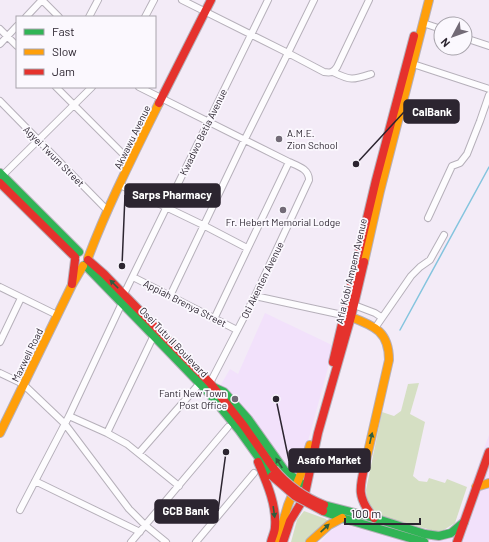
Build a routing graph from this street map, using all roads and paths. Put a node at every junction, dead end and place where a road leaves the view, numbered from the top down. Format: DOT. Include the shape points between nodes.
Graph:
graph roads {
  1 [pos="42,0"];
  2 [pos="98,0"];
  3 [pos="154,0"];
  4 [pos="182,0"];
  5 [pos="211,0"];
  6 [pos="268,0"];
  7 [pos="314,0"];
  8 [pos="369,0"];
  9 [pos="423,0"];
  10 [pos="429,0"];
  11 [pos="205,12"];
  12 [pos="27,16"];
  13 [pos="58,16"];
  14 [pos="90,16"];
  15 [pos="146,16"];
  16 [pos="423,23"];
  17 [pos="433,26"];
  18 [pos="16,27"];
  19 [pos="0,30"];
  20 [pos="251,34"];
  21 [pos="7,36"];
  22 [pos="473,41"];
  23 [pos="0,44"];
  24 [pos="16,45"];
  25 [pos="489,46"];
  26 [pos="288,53"];
  27 [pos="412,61"];
  28 [pos="333,72"];
  29 [pos="371,74"];
  30 [pos="57,88"];
  31 [pos="91,88"];
  32 [pos="141,88"];
  33 [pos="489,89"];
  34 [pos="489,94"];
  35 [pos="162,99"];
  36 [pos="0,101"];
  37 [pos="74,105"];
  38 [pos="208,121"];
  39 [pos="245,139"];
  40 [pos="39,140"];
  41 [pos="130,161"];
  42 [pos="289,162"];
  43 [pos="1,177"];
  44 [pos="120,185"];
  45 [pos="166,207"];
  46 [pos="108,211"];
  47 [pos="428,218"];
  48 [pos="203,225"];
  49 [pos="444,235"];
  50 [pos="247,248"];
  51 [pos="82,259"];
  52 [pos="133,277"];
  53 [pos="0,287"];
  54 [pos="124,294"];
  55 [pos="170,296"];
  56 [pos="255,296"];
  57 [pos="21,298"];
  58 [pos="122,303"];
  59 [pos="354,305"];
  60 [pos="57,315"];
  61 [pos="348,317"];
  62 [pos="382,317"];
  63 [pos="214,319"];
  64 [pos="375,328"];
  65 [pos="237,330"];
  66 [pos="154,335"];
  67 [pos="0,342"];
  68 [pos="0,373"];
  69 [pos="200,383"];
  70 [pos="23,384"];
  71 [pos="211,385"];
  72 [pos="69,416"];
  73 [pos="3,421"];
  74 [pos="65,424"];
  75 [pos="228,427"];
  76 [pos="241,428"];
  77 [pos="0,433"];
  78 [pos="107,433"];
  79 [pos="252,449"];
  80 [pos="489,452"];
  81 [pos="139,453"];
  82 [pos="485,462"];
  83 [pos="273,472"];
  84 [pos="489,472"];
  85 [pos="254,473"];
  86 [pos="36,481"];
  87 [pos="297,481"];
  88 [pos="489,483"];
  89 [pos="179,486"];
  90 [pos="476,487"];
  91 [pos="306,489"];
  92 [pos="20,510"];
  93 [pos="342,518"];
  94 [pos="374,518"];
  95 [pos="464,522"];
  96 [pos="145,525"];
  97 [pos="394,529"];
  98 [pos="140,532"];
  99 [pos="420,541"];
  100 [pos="131,542"];
  101 [pos="166,542"];
  102 [pos="196,542"];
  103 [pos="271,542"];
  104 [pos="277,542"];
  105 [pos="283,542"];
  106 [pos="310,542"];
  107 [pos="457,542"];
  1 -- 12 [label="street"];
  1 -- 13 [label="street"];
  2 -- 14 [label="street"];
  3 -- 15 [label="street"];
  4 -- 11 [label="street"];
  5 -- 11 [label="main road, Akwawu Avenue"];
  6 -- 20 [label="street, Kwadwo Betia Avenue"];
  7 -- 26 [label="street"];
  8 -- 28 [label="street"];
  9 -- 27 [label="main road, Afia Kobi Ampem Avenue"];
  10 -- 16 [label="main road, Afia Kobi Ampem Avenue"];
  11 -- 20 [label="street"];
  11 -- 35 [label="main road, Akwawu Avenue"];
  16 -- 17 [label="street"];
  16 -- 27 [label="main road, Afia Kobi Ampem Avenue"];
  18 -- 21 [label="street"];
  19 -- 21 [label="street"];
  20 -- 26 [label="street"];
  20 -- 38 [label="street, Kwadwo Betia Avenue"];
  21 -- 23 [label="street"];
  21 -- 24 [label="street"];
  22 -- 25 [label="street"];
  26 -- 28 [label="street" via="324,72"];
  26 -- 39 [label="street"];
  27 -- 33 [label="street"];
  27 -- 59 [label="main road, Afia Kobi Ampem Avenue"];
  27 -- 61 [label="main road, Afia Kobi Ampem Avenue" via="376,180"];
  28 -- 29 [label="street" via="348,79"];
  30 -- 37 [label="street"];
  31 -- 37 [label="street"];
  32 -- 35 [label="street"];
  34 -- 47 [label="street" via="467,154 460,163 452,166"];
  35 -- 38 [label="street"];
  35 -- 41 [label="main road, Akwawu Avenue"];
  36 -- 40 [label="street, Agyei Twum Street"];
  37 -- 40 [label="street"];
  37 -- 41 [label="street"];
  38 -- 39 [label="street"];
  38 -- 45 [label="street, Kwadwo Betia Avenue"];
  39 -- 42 [label="street"];
  39 -- 48 [label="street"];
  40 -- 43 [label="street"];
  40 -- 46 [label="street, Agyei Twum Street"];
  41 -- 44 [label="main road, Akwawu Avenue"];
  42 -- 50 [label="street"];
  42 -- 56 [label="street, Oti Akenten Avenue" via="306,171 309,180"];
  43 -- 51 [label="main road, Osei Tutu II Boulevard"];
  44 -- 45 [label="street"];
  44 -- 46 [label="main road, Akwawu Avenue"];
  45 -- 48 [label="street"];
  45 -- 52 [label="street, Kwadwo Betia Avenue"];
  46 -- 51 [label="main road, Akwawu Avenue"];
  48 -- 50 [label="street"];
  48 -- 55 [label="street"];
  49 -- 62 [label="street" via="430,260 411,276"];
  50 -- 63 [label="street"];
  54 -- 51 [label="main road, Osei Tutu II Boulevard, one-way" via="104,274"];
  51 -- 58 [label="main road, Osei Tutu II Boulevard"];
  51 -- 60 [label="main road, Maxwell Road"];
  52 -- 54 [label="street, Kwadwo Betia Avenue"];
  52 -- 55 [label="street, Appiah Brenya Street"];
  53 -- 57 [label="street"];
  54 -- 71 [label="main road, Osei Tutu II Boulevard"];
  55 -- 63 [label="street, Appiah Brenya Street"];
  56 -- 61 [label="street"];
  56 -- 65 [label="street, Oti Akenten Avenue"];
  57 -- 60 [label="street"];
  57 -- 67 [label="street"];
  58 -- 66 [label="main road, Osei Tutu II Boulevard"];
  58 -- 72 [label="street"];
  59 -- 61 [label="main road, Afia Kobi Ampem Avenue"];
  59 -- 62 [label="street"];
  60 -- 70 [label="main road, Maxwell Road"];
  61 -- 64 [label="main road"];
  61 -- 87 [label="main road, Afia Kobi Ampem Avenue" via="308,454"];
  61 -- 91 [label="main road, Afia Kobi Ampem Avenue"];
  62 -- 64 [label="street"];
  63 -- 65 [label="street, Appiah Brenya Street"];
  94 -- 64 [label="main road, one-way" via="365,508 360,486 390,353 382,332"];
  65 -- 71 [label="street, Oti Akenten Avenue"];
  66 -- 69 [label="main road, Osei Tutu II Boulevard"];
  66 -- 78 [label="street"];
  68 -- 70 [label="street"];
  69 -- 76 [label="main road, Osei Tutu II Boulevard"];
  69 -- 81 [label="street"];
  70 -- 73 [label="main road, Maxwell Road"];
  70 -- 74 [label="street"];
  71 -- 76 [label="main road, Osei Tutu II Boulevard"];
  87 -- 71 [label="main road, one-way" via="285,471 248,419 224,392"];
  72 -- 74 [label="street"];
  72 -- 78 [label="street"];
  73 -- 77 [label="main road, Maxwell Road"];
  74 -- 86 [label="street"];
  74 -- 96 [label="street" via="125,505"];
  75 -- 89 [label="street"];
  76 -- 79 [label="main road, Osei Tutu II Boulevard"];
  76 -- 83 [label="main road, Osei Tutu II Boulevard"];
  78 -- 81 [label="street"];
  79 -- 83 [label="main road, Osei Tutu II Boulevard"];
  79 -- 103 [label="main road, one-way" via="272,502 275,526"];
  80 -- 82 [label="main road"];
  81 -- 89 [label="street"];
  82 -- 84 [label="main road"];
  82 -- 90 [label="main road"];
  83 -- 93 [label="main road, bridge" via="293,496 305,504"];
  83 -- 94 [label="main road, bridge" via="316,502"];
  85 -- 102 [label="street"];
  86 -- 92 [label="street"];
  86 -- 98 [label="street"];
  87 -- 91 [label="main road"];
  87 -- 104 [label="main road, Afia Kobi Ampem Avenue"];
  88 -- 90 [label="main road"];
  89 -- 96 [label="street"];
  90 -- 95 [label="main road"];
  91 -- 105 [label="main road, Afia Kobi Ampem Avenue"];
  93 -- 97 [label="main road"];
  106 -- 93 [label="main road, one-way" via="330,524"];
  94 -- 97 [label="main road"];
  95 -- 97 [label="main road" via="451,533 439,536"];
  95 -- 107 [label="main road"];
  96 -- 98 [label="street"];
  96 -- 101 [label="street"];
  97 -- 99 [label="main road"];
  98 -- 100 [label="street"];
}
